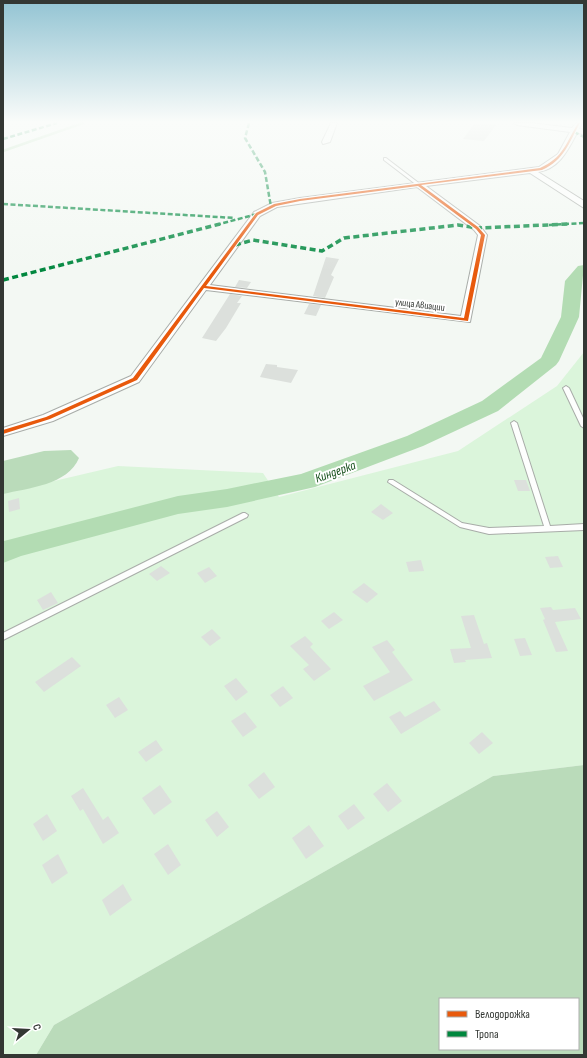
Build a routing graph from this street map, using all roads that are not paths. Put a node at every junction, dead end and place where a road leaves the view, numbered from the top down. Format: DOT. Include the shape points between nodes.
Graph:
graph roads {
  1 [pos="402,172"];
  2 [pos="514,172"];
  3 [pos="536,172"];
  4 [pos="419,185"];
  5 [pos="584,205"];
  6 [pos="204,287"];
  7 [pos="566,388"];
  8 [pos="514,422"];
  9 [pos="584,426"];
  10 [pos="3,432"];
  11 [pos="391,482"];
  12 [pos="245,515"];
  13 [pos="584,527"];
  14 [pos="548,528"];
  15 [pos="3,637"];
  1 -- 4 [label="lane"];
  2 -- 4 [label="street"];
  3 -- 5 [label="street"];
  4 -- 6 [label="street" via="275,205 258,214"];
  4 -- 6 [label="street, улица Авиации" via="483,234 466,320"];
  6 -- 10 [label="street" via="135,379 48,418"];
  7 -- 9 [label="lane"];
  8 -- 14 [label="lane"];
  11 -- 14 [label="lane" via="460,525 489,531"];
  12 -- 15 [label="lane"];
  13 -- 14 [label="lane"];
}
